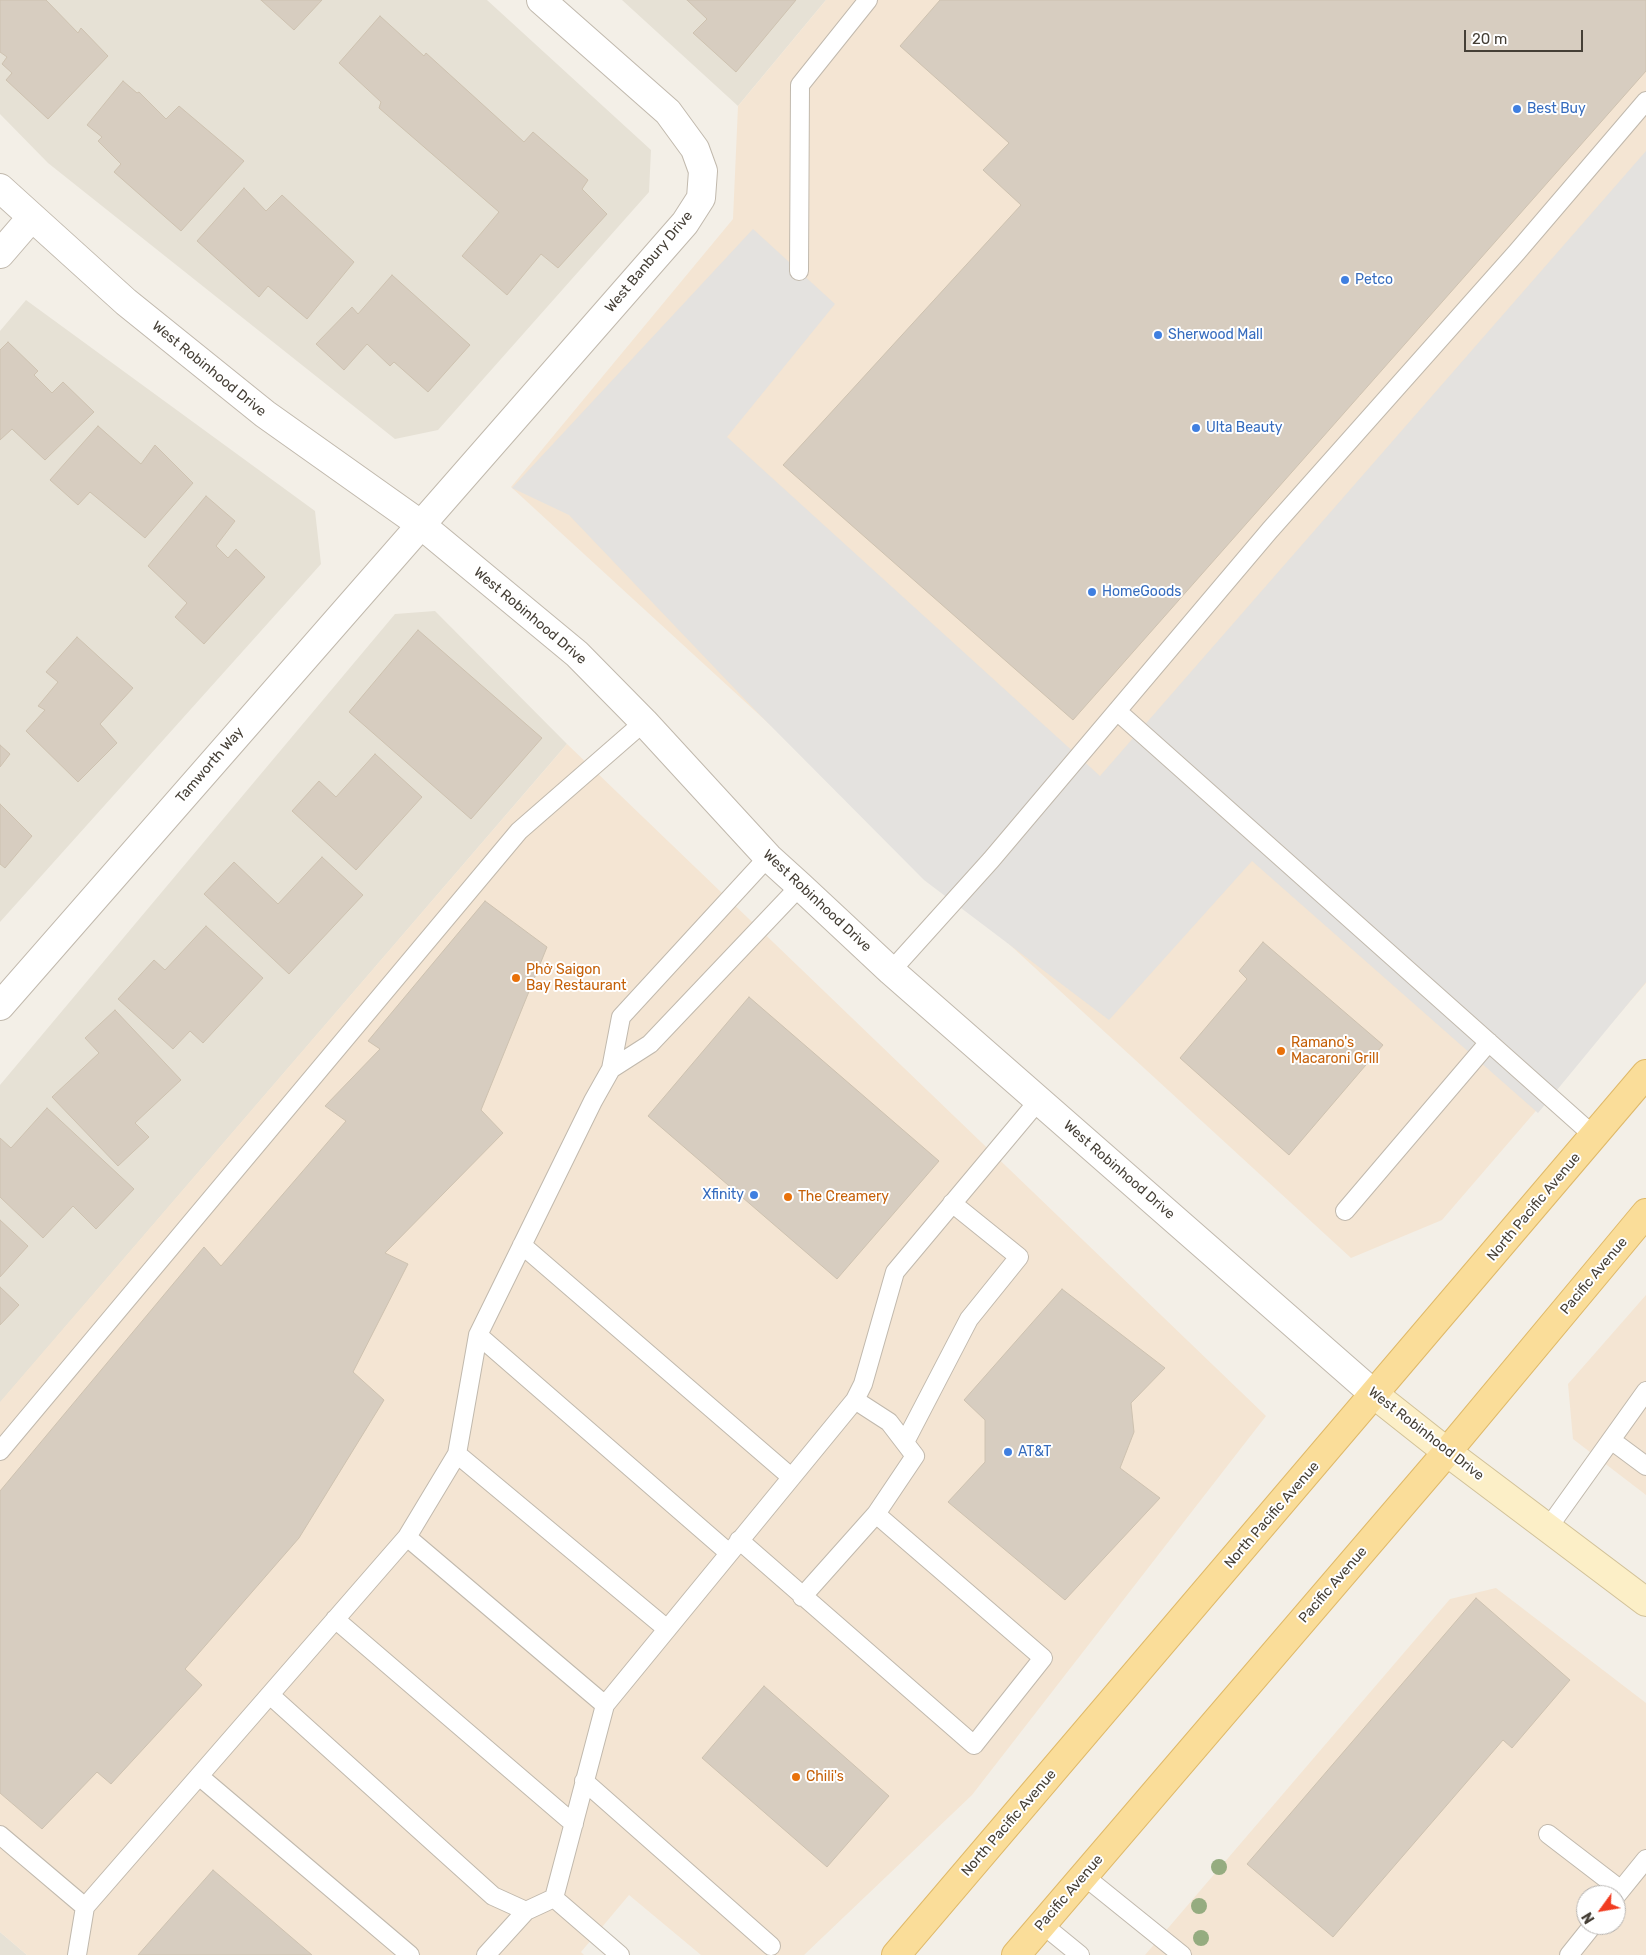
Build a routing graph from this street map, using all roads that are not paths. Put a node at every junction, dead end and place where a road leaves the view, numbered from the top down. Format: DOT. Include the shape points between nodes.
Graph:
graph roads {
  1 [pos="541,0"];
  2 [pos="868,0"];
  3 [pos="1646,101"];
  4 [pos="0,188"];
  5 [pos="31,218"];
  6 [pos="0,254"];
  7 [pos="800,271"];
  8 [pos="420,524"];
  9 [pos="1117,711"];
  10 [pos="644,722"];
  11 [pos="768,856"];
  12 [pos="800,886"];
  13 [pos="891,971"];
  14 [pos="0,1006"];
  15 [pos="1489,1042"];
  16 [pos="611,1069"];
  17 [pos="1646,1074"];
  18 [pos="1039,1100"];
  19 [pos="1594,1136"];
  20 [pos="952,1203"];
  21 [pos="1345,1211"];
  22 [pos="1643,1223"];
  23 [pos="522,1245"];
  24 [pos="478,1334"];
  25 [pos="1646,1391"];
  26 [pos="1375,1395"];
  27 [pos="855,1400"];
  28 [pos="1611,1440"];
  29 [pos="910,1449"];
  30 [pos="0,1451"];
  31 [pos="1447,1452"];
  32 [pos="457,1454"];
  33 [pos="1646,1466"];
  34 [pos="792,1477"];
  35 [pos="876,1514"];
  36 [pos="1548,1528"];
  37 [pos="407,1537"];
  38 [pos="734,1547"];
  39 [pos="802,1597"];
  40 [pos="1646,1602"];
  41 [pos="335,1619"];
  42 [pos="667,1629"];
  43 [pos="270,1695"];
  44 [pos="605,1705"];
  45 [pos="199,1776"];
  46 [pos="584,1781"];
  47 [pos="574,1824"];
  48 [pos="1548,1834"];
  49 [pos="0,1835"];
  50 [pos="1646,1858"];
  51 [pos="1084,1876"];
  52 [pos="1609,1885"];
  53 [pos="1625,1885"];
  54 [pos="554,1898"];
  55 [pos="85,1907"];
  56 [pos="526,1911"];
  57 [pos="1042,1924"];
  58 [pos="1585,1935"];
  59 [pos="771,1946"];
  60 [pos="77,1955"];
  61 [pos="410,1955"];
  62 [pos="486,1955"];
  63 [pos="620,1955"];
  64 [pos="896,1955"];
  65 [pos="1016,1955"];
  66 [pos="1080,1955"];
  67 [pos="1182,1955"];
  68 [pos="1569,1955"];
  1 -- 8 [label="street, West Banbury Drive" via="668,112 696,149 703,171 701,198 685,223"];
  2 -- 7 [label="lane" via="800,85"];
  3 -- 9 [label="lane" via="1517,252 1270,530"];
  4 -- 5 [label="street, West Robinhood Drive"];
  5 -- 6 [label="street"];
  5 -- 8 [label="street, West Robinhood Drive" via="126,302 264,414"];
  8 -- 10 [label="street, West Robinhood Drive" via="577,654"];
  8 -- 14 [label="street, Tamworth Way"];
  9 -- 13 [label="lane" via="991,860"];
  9 -- 15 [label="lane"];
  10 -- 11 [label="street, West Robinhood Drive"];
  10 -- 30 [label="lane" via="520,831"];
  11 -- 12 [label="street, West Robinhood Drive"];
  11 -- 16 [label="lane" via="622,1017"];
  12 -- 13 [label="street, West Robinhood Drive"];
  12 -- 16 [label="lane" via="650,1044"];
  13 -- 18 [label="street, West Robinhood Drive"];
  15 -- 19 [label="lane"];
  15 -- 21 [label="lane"];
  16 -- 23 [label="lane"];
  17 -- 19 [label="main road, North Pacific Avenue"];
  18 -- 20 [label="lane"];
  18 -- 26 [label="street, West Robinhood Drive"];
  19 -- 26 [label="main road, North Pacific Avenue"];
  20 -- 27 [label="lane" via="895,1272 863,1384"];
  20 -- 29 [label="lane" via="1019,1257 969,1319"];
  22 -- 31 [label="main road, Pacific Avenue"];
  23 -- 24 [label="lane"];
  23 -- 34 [label="lane"];
  24 -- 32 [label="lane"];
  24 -- 38 [label="lane"];
  25 -- 28 [label="lane"];
  26 -- 31 [label="main road, West Robinhood Drive"];
  26 -- 64 [label="main road, North Pacific Avenue"];
  27 -- 29 [label="lane" via="889,1422"];
  27 -- 34 [label="lane"];
  28 -- 33 [label="lane"];
  28 -- 36 [label="lane"];
  29 -- 35 [label="lane"];
  31 -- 36 [label="main road, West Robinhood Drive"];
  31 -- 51 [label="main road, Pacific Avenue"];
  32 -- 37 [label="lane"];
  32 -- 42 [label="lane"];
  34 -- 38 [label="lane"];
  35 -- 39 [label="lane"];
  35 -- 39 [label="lane" via="1043,1658 974,1745"];
  36 -- 40 [label="main road, West Robinhood Drive"];
  37 -- 41 [label="lane"];
  37 -- 44 [label="lane"];
  38 -- 39 [label="lane"];
  38 -- 42 [label="lane"];
  41 -- 43 [label="lane"];
  41 -- 47 [label="lane"];
  42 -- 44 [label="lane"];
  43 -- 45 [label="lane"];
  43 -- 56 [label="lane" via="493,1896"];
  44 -- 46 [label="lane"];
  45 -- 55 [label="lane"];
  45 -- 61 [label="lane"];
  46 -- 47 [label="lane"];
  46 -- 59 [label="lane"];
  47 -- 54 [label="lane"];
  48 -- 52 [label="lane"];
  49 -- 55 [label="lane"];
  50 -- 53 [label="lane"];
  51 -- 57 [label="main road, Pacific Avenue"];
  51 -- 67 [label="lane"];
  54 -- 56 [label="lane"];
  54 -- 63 [label="lane"];
  55 -- 60 [label="lane"];
  56 -- 62 [label="lane"];
  57 -- 65 [label="main road, Pacific Avenue"];
  57 -- 66 [label="lane"];
  58 -- 68 [label="lane"];
}
